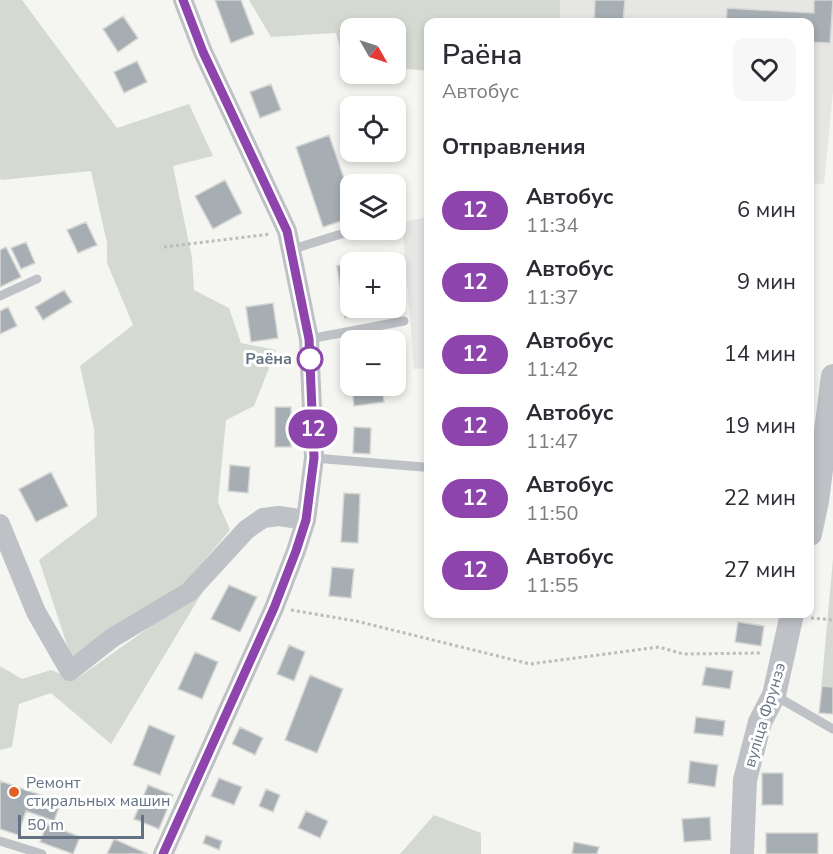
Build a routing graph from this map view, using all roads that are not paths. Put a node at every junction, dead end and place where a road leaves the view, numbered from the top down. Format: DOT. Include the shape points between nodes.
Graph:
graph roads {
  1 [pos="183,0"];
  2 [pos="340,232"];
  3 [pos="289,241"];
  4 [pos="37,279"];
  5 [pos="0,296"];
  6 [pos="404,321"];
  7 [pos="309,339"];
  8 [pos="833,376"];
  9 [pos="314,458"];
  10 [pos="423,467"];
  11 [pos="825,501"];
  12 [pos="306,520"];
  13 [pos="0,524"];
  14 [pos="814,525"];
  15 [pos="791,618"];
  16 [pos="774,695"];
  17 [pos="833,729"];
  18 [pos="0,842"];
  19 [pos="42,854"];
  20 [pos="163,854"];
  21 [pos="742,854"];
  1 -- 3 [label="street"];
  2 -- 3 [label="lane"];
  3 -- 7 [label="street"];
  4 -- 5 [label="lane"];
  6 -- 7 [label="lane"];
  7 -- 9 [label="street"];
  8 -- 11 [label="street"];
  9 -- 10 [label="lane"];
  9 -- 12 [label="street"];
  11 -- 14 [label="street"];
  12 -- 13 [label="street" via="263,518 246,530 189,592 112,638 70,671 36,612"];
  12 -- 20 [label="street" via="274,608"];
  15 -- 16 [label="street, вуліца Фрунзэ"];
  16 -- 17 [label="lane"];
  16 -- 21 [label="street, вуліца Фрунзэ" via="760,722 745,780"];
  18 -- 19 [label="lane"];
}
